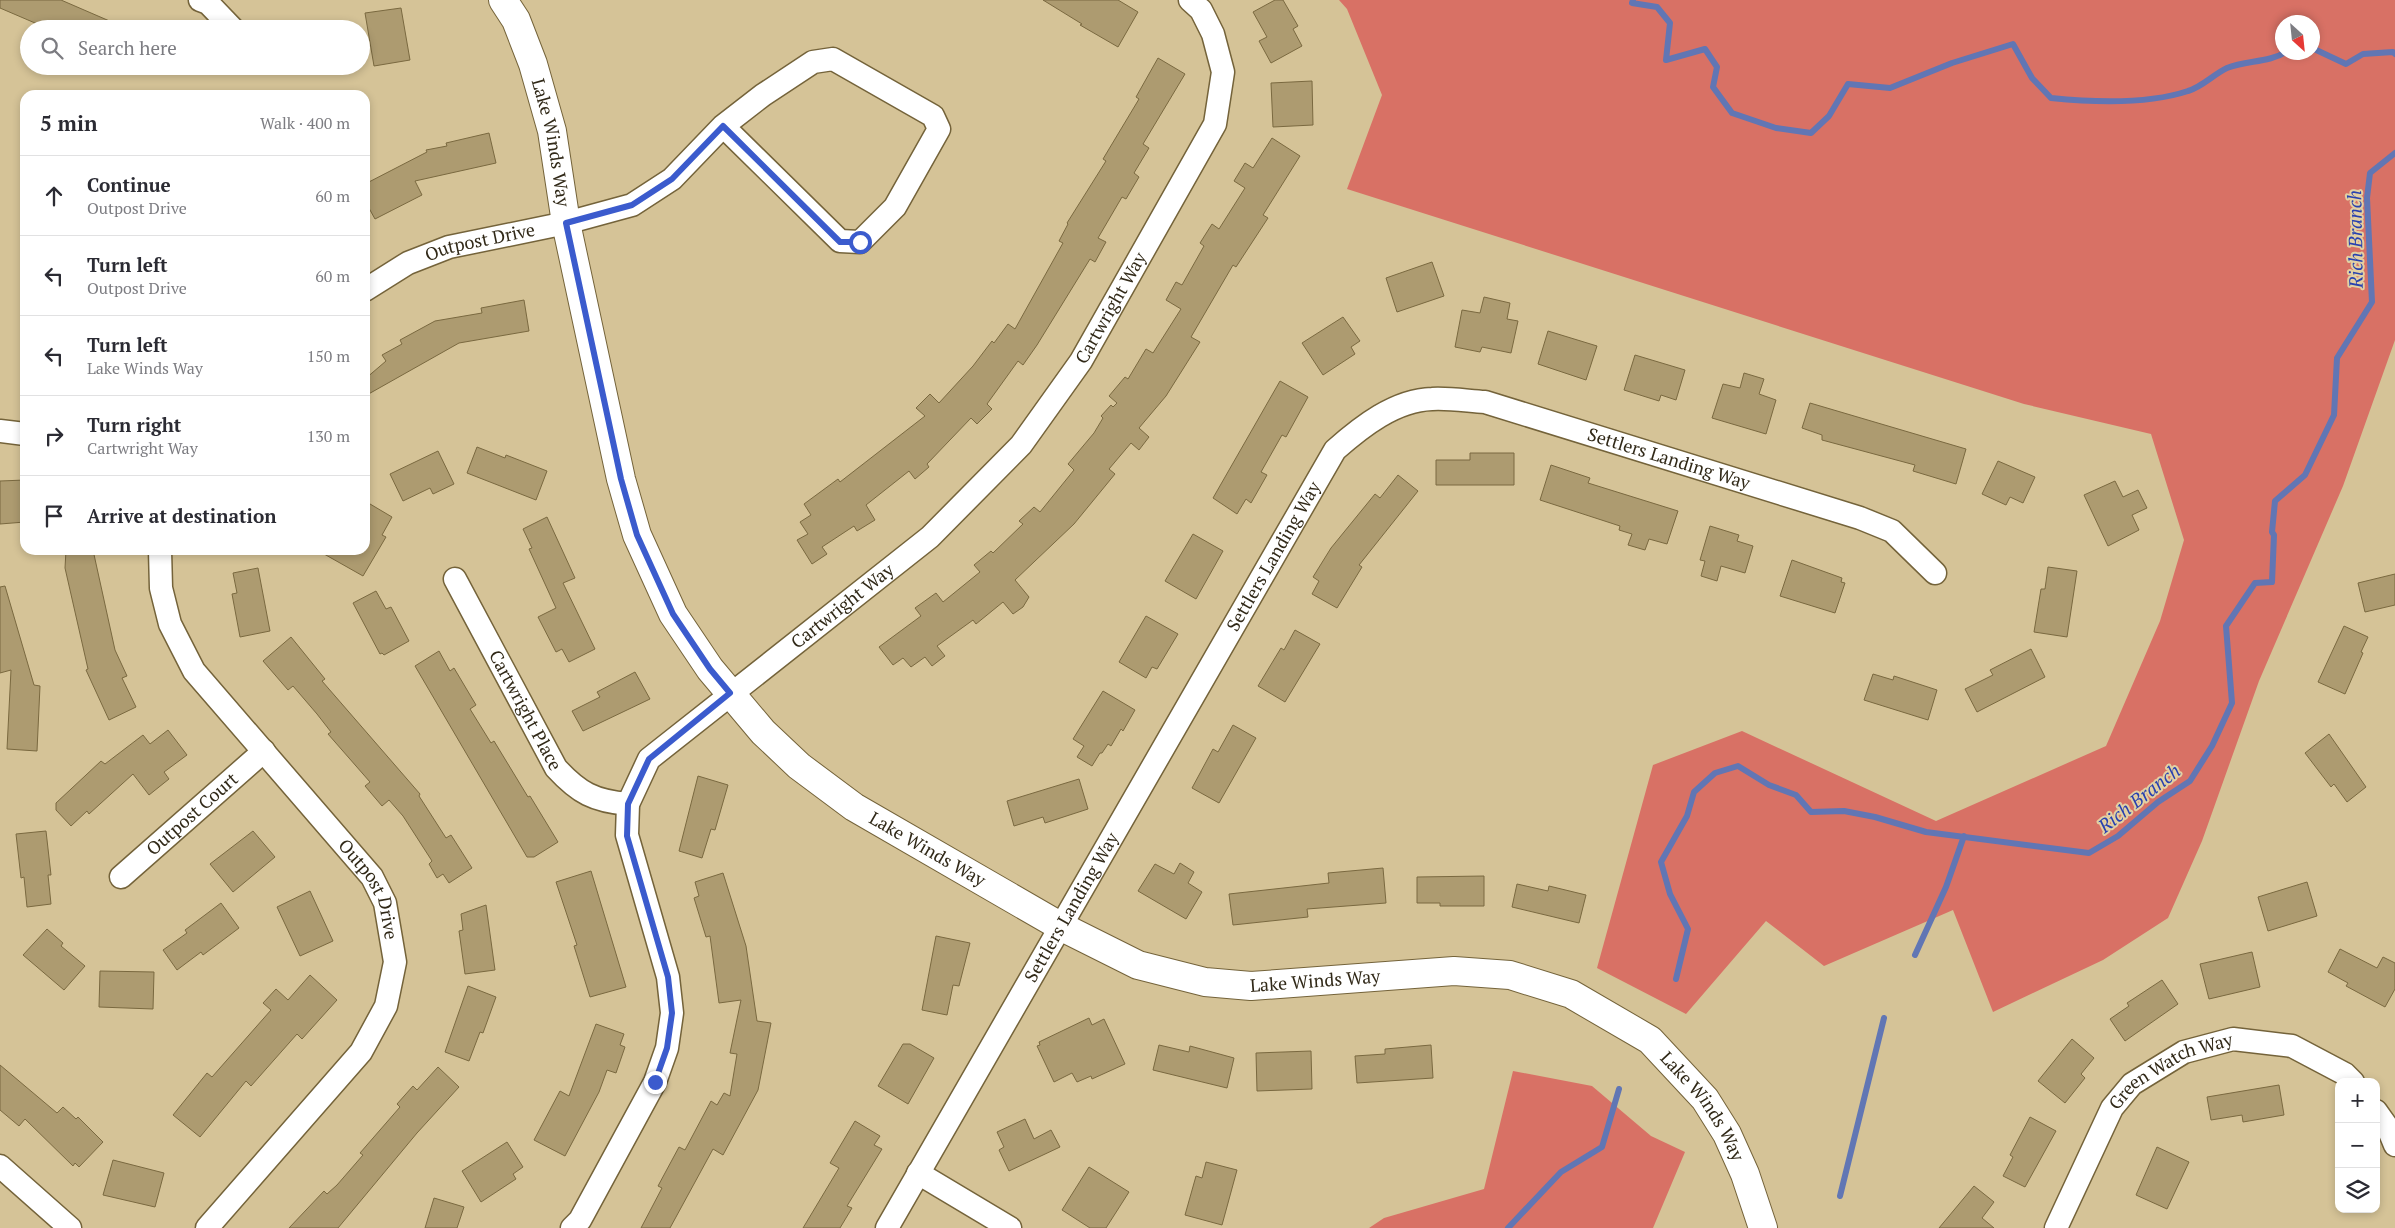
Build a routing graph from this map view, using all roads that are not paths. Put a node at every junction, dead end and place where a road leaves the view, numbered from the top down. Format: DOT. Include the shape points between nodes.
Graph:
graph roads {
  1 [pos="200,0"];
  2 [pos="503,0"];
  3 [pos="1190,0"];
  4 [pos="227,20"];
  5 [pos="723,126"];
  6 [pos="566,223"];
  7 [pos="370,287"];
  8 [pos="0,431"];
  9 [pos="20,433"];
  10 [pos="160,555"];
  11 [pos="1935,573"];
  12 [pos="455,579"];
  13 [pos="730,693"];
  14 [pos="264,751"];
  15 [pos="628,804"];
  16 [pos="121,877"];
  17 [pos="1060,926"];
  18 [pos="2349,1078"];
  19 [pos="2380,1117"];
  20 [pos="2395,1145"];
  21 [pos="0,1166"];
  22 [pos="918,1173"];
  23 [pos="70,1228"];
  24 [pos="207,1228"];
  25 [pos="572,1228"];
  26 [pos="887,1228"];
  27 [pos="1010,1228"];
  28 [pos="1763,1228"];
  29 [pos="2056,1228"];
  1 -- 4 [label="street"];
  2 -- 6 [label="street, Lake Winds Way" via="516,20 533,64 552,131"];
  3 -- 13 [label="street, Cartwright Way" via="1201,10 1213,34 1223,72 1215,124 1081,361 1021,445 930,537"];
  5 -- 5 [label="street, Outpost Drive" via="813,62 833,59 933,116 939,129 895,208 860,242 840,242"];
  5 -- 6 [label="street, Outpost Drive" via="672,179 632,205"];
  6 -- 7 [label="street, Outpost Drive" via="449,247 408,263"];
  6 -- 13 [label="street, Lake Winds Way" via="621,479 637,535 673,614"];
  8 -- 9 [label="street"];
  10 -- 14 [label="street, Outpost Drive" via="161,588 170,624 194,671"];
  11 -- 17 [label="street, Settlers Landing Way" via="1892,531 1851,515 1485,402 1430,399 1400,406 1358,429 1335,450"];
  12 -- 15 [label="street, Cartwright Place" via="556,768 573,786 603,801"];
  13 -- 15 [label="street, Cartwright Way" via="649,759"];
  13 -- 17 [label="street, Lake Winds Way" via="799,766 854,807"];
  14 -- 16 [label="street, Outpost Court"];
  14 -- 24 [label="street, Outpost Drive" via="372,877 385,903 395,962 386,1006 361,1052"];
  15 -- 25 [label="street, Cartwright Way" via="627,836 668,977 672,1013 667,1048 655,1082 580,1220"];
  17 -- 22 [label="street, Settlers Landing Way"];
  17 -- 28 [label="street, Lake Winds Way" via="1138,965 1205,982 1251,986 1454,971 1510,975 1571,994 1650,1040 1705,1099 1727,1134 1745,1174"];
  18 -- 29 [label="street, Green Watch Way" via="2292,1046 2233,1039 2184,1052 2132,1084 2112,1108"];
  19 -- 20 [label="street"];
  21 -- 23 [label="street"];
  22 -- 26 [label="street, Settlers Landing Way"];
  22 -- 27 [label="street"];
}
